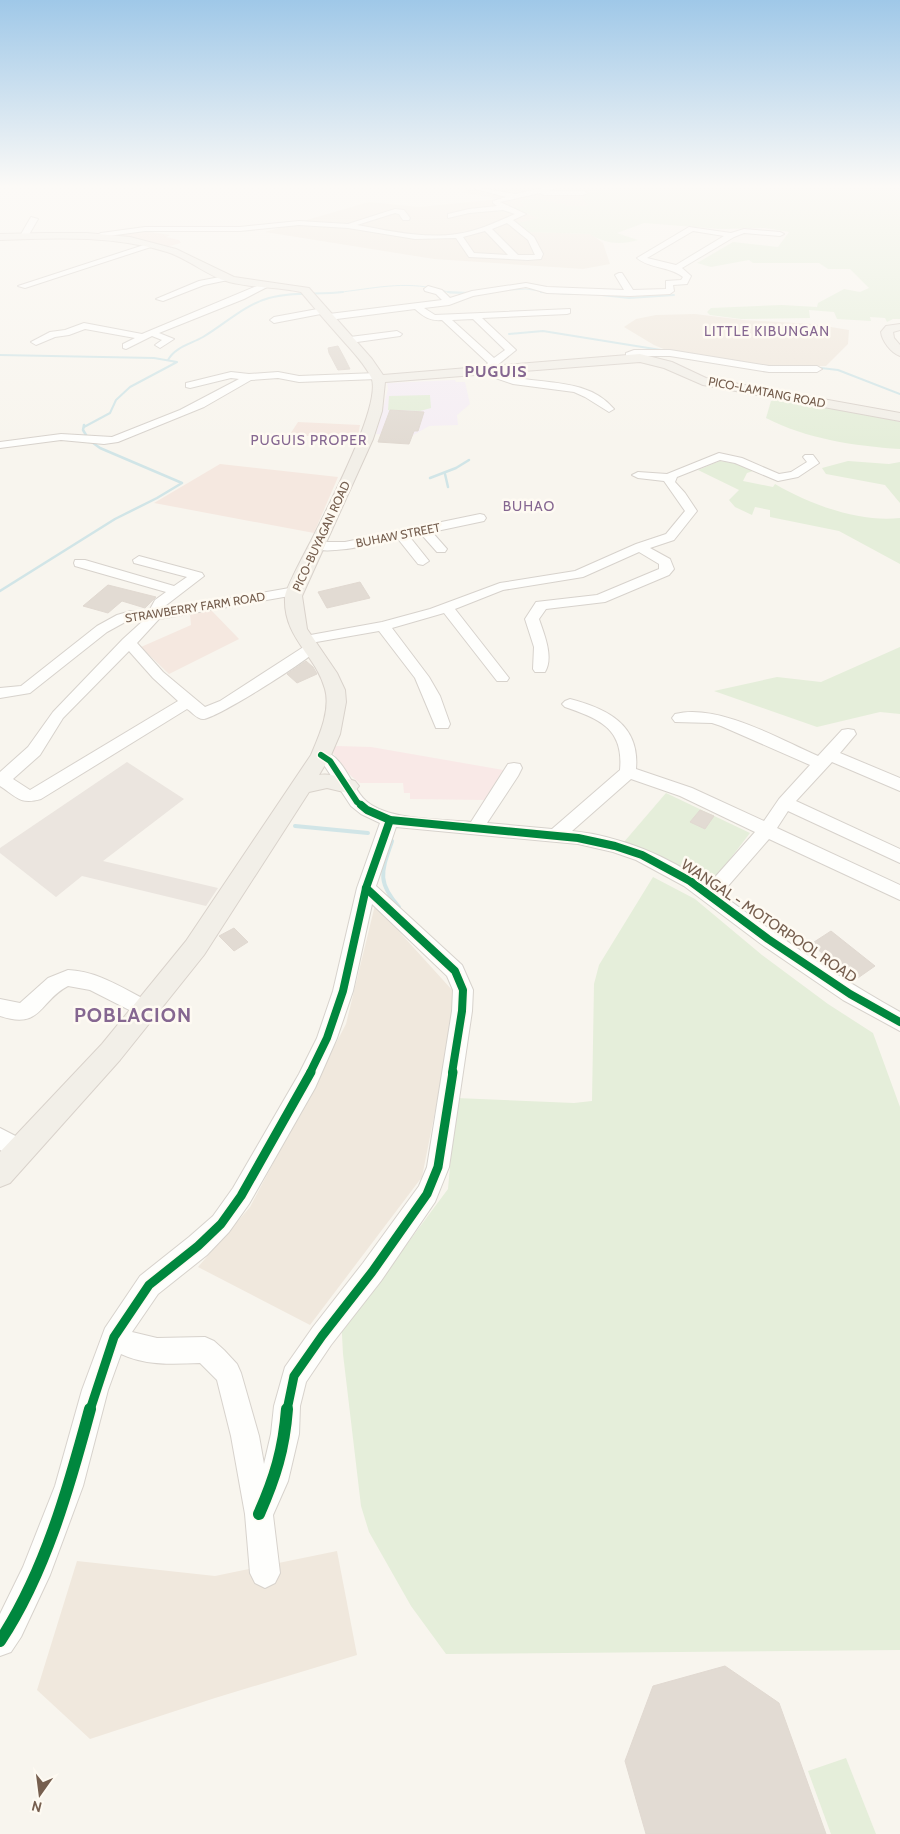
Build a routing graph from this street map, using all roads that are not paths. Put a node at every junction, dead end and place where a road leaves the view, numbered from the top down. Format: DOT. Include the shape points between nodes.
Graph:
graph roads {
  1 [pos="65,273"];
  2 [pos="212,273"];
  3 [pos="682,273"];
  4 [pos="619,275"];
  5 [pos="225,278"];
  6 [pos="267,285"];
  7 [pos="22,286"];
  8 [pos="428,289"];
  9 [pos="668,291"];
  10 [pos="630,293"];
  11 [pos="476,294"];
  12 [pos="677,294"];
  13 [pos="160,299"];
  14 [pos="372,301"];
  15 [pos="449,302"];
  16 [pos="417,306"];
  17 [pos="377,311"];
  18 [pos="567,311"];
  19 [pos="326,314"];
  20 [pos="513,315"];
  21 [pos="533,315"];
  22 [pos="475,316"];
  23 [pos="445,318"];
  24 [pos="274,320"];
  25 [pos="558,322"];
  26 [pos="900,327"];
  27 [pos="397,334"];
  28 [pos="147,335"];
  29 [pos="350,340"];
  30 [pos="36,342"];
  31 [pos="160,345"];
  32 [pos="126,346"];
  33 [pos="900,352"];
  34 [pos="629,358"];
  35 [pos="488,367"];
  36 [pos="817,369"];
  37 [pos="249,377"];
  38 [pos="378,377"];
  39 [pos="190,385"];
  40 [pos="609,409"];
  41 [pos="900,417"];
  42 [pos="0,444"];
  43 [pos="810,457"];
  44 [pos="638,475"];
  45 [pos="669,479"];
  46 [pos="480,518"];
  47 [pos="424,530"];
  48 [pos="401,535"];
  49 [pos="321,547"];
  50 [pos="640,547"];
  51 [pos="441,549"];
  52 [pos="139,560"];
  53 [pos="424,561"];
  54 [pos="80,563"];
  55 [pos="175,591"];
  56 [pos="295,591"];
  57 [pos="448,609"];
  58 [pos="156,615"];
  59 [pos="383,626"];
  60 [pos="128,642"];
  61 [pos="308,644"];
  62 [pos="540,669"];
  63 [pos="502,678"];
  64 [pos="0,693"];
  65 [pos="188,702"];
  66 [pos="570,704"];
  67 [pos="680,718"];
  68 [pos="442,724"];
  69 [pos="848,734"];
  70 [pos="321,754"];
  71 [pos="825,759"];
  72 [pos="514,768"];
  73 [pos="628,772"];
  74 [pos="1,779"];
  75 [pos="900,785"];
  76 [pos="302,786"];
  77 [pos="348,786"];
  78 [pos="784,803"];
  79 [pos="390,820"];
  80 [pos="476,829"];
  81 [pos="767,830"];
  82 [pos="556,836"];
  83 [pos="900,856"];
  84 [pos="366,888"];
  85 [pos="900,893"];
  86 [pos="710,895"];
  87 [pos="0,1007"];
  88 [pos="145,1009"];
  89 [pos="900,1022"];
  90 [pos="11,1144"];
  91 [pos="0,1173"];
  92 [pos="114,1338"];
  93 [pos="259,1514"];
  94 [pos="265,1573"];
  95 [pos="0,1641"];
  1 -- 7 [label="street"];
  2 -- 5 [label="main road"];
  3 -- 9 [label="street" via="687,278 684,282 669,283"];
  4 -- 10 [label="street"];
  5 -- 6 [label="main road"];
  5 -- 13 [label="street"];
  6 -- 19 [label="main road" via="296,288 309,294"];
  6 -- 28 [label="street"];
  8 -- 15 [label="street" via="439,292"];
  9 -- 10 [label="street"];
  9 -- 12 [label="street"];
  10 -- 11 [label="street" via="547,290 526,285"];
  11 -- 15 [label="street"];
  11 -- 20 [label="street"];
  14 -- 17 [label="street"];
  15 -- 16 [label="street"];
  16 -- 17 [label="street"];
  16 -- 23 [label="street" via="430,318"];
  17 -- 19 [label="street"];
  18 -- 21 [label="street"];
  19 -- 24 [label="street"];
  19 -- 29 [label="main road"];
  20 -- 21 [label="street"];
  20 -- 22 [label="street"];
  21 -- 25 [label="street"];
  22 -- 23 [label="street"];
  22 -- 35 [label="street" via="511,351"];
  23 -- 35 [label="street"];
  26 -- 33 [label="main road" via="890,328 887,332 888,339"];
  27 -- 29 [label="street"];
  28 -- 30 [label="street" via="84,326"];
  28 -- 31 [label="street" via="169,339"];
  28 -- 32 [label="street"];
  29 -- 38 [label="main road"];
  34 -- 35 [label="main road, PICO-LAMTANG ROAD"];
  34 -- 36 [label="street" via="634,353 670,353 755,367"];
  34 -- 41 [label="main road, PICO-LAMTANG ROAD" via="653,360 704,381"];
  35 -- 38 [label="main road, PICO-LAMTANG ROAD"];
  35 -- 40 [label="street" via="513,381 582,390"];
  37 -- 38 [label="street"];
  37 -- 39 [label="street" via="227,376"];
  37 -- 42 [label="street" via="185,411 114,440 61,437"];
  38 -- 49 [label="main road, PICO-BUYAGAN ROAD" via="378,401 366,439"];
  43 -- 45 [label="street" via="811,464 794,475 782,478 733,458 718,456 674,473"];
  44 -- 45 [label="street"];
  45 -- 50 [label="street" via="691,511 670,537"];
  46 -- 47 [label="street, BUHAW STREET"];
  47 -- 48 [label="street, BUHAW STREET"];
  47 -- 51 [label="street"];
  48 -- 49 [label="street, BUHAW STREET"];
  48 -- 53 [label="street"];
  49 -- 56 [label="main road, PICO-BUYAGAN ROAD"];
  50 -- 57 [label="street" via="589,571 500,588"];
  50 -- 62 [label="street" via="665,562 664,572 609,596 541,605 536,610 532,619 541,647"];
  52 -- 55 [label="street" via="196,574"];
  54 -- 55 [label="street"];
  55 -- 58 [label="street" via="156,608"];
  56 -- 58 [label="street, STRAWBERRY FARM ROAD"];
  56 -- 61 [label="main road, PICO-BUYAGAN ROAD" via="296,624"];
  57 -- 59 [label="street"];
  57 -- 63 [label="street"];
  58 -- 60 [label="street"];
  58 -- 64 [label="street, STRAWBERRY FARM ROAD" via="131,615 115,621 25,690"];
  59 -- 61 [label="street"];
  59 -- 68 [label="street" via="422,677"];
  60 -- 65 [label="street"];
  60 -- 74 [label="street" via="58,715 34,751"];
  61 -- 65 [label="street" via="225,704 205,714"];
  61 -- 70 [label="main road, PICO-BUYAGAN ROAD" via="328,673 336,695 330,734"];
  65 -- 74 [label="street" via="35,796 28,797"];
  66 -- 73 [label="street" via="597,712 618,728 628,744"];
  67 -- 71 [label="street" via="712,718"];
  69 -- 71 [label="street"];
  70 -- 76 [label="main road, PICO-BUYAGAN ROAD"];
  70 -- 77 [label="street, WANGAL - MOTORPOOL ROAD"];
  71 -- 75 [label="street"];
  71 -- 78 [label="street"];
  72 -- 80 [label="street" via="505,785 481,814"];
  73 -- 81 [label="street" via="686,792"];
  73 -- 82 [label="street"];
  76 -- 77 [label="main road" via="327,781"];
  76 -- 88 [label="main road, PICO-BUYAGAN ROAD" via="195,948"];
  77 -- 79 [label="street, WANGAL - MOTORPOOL ROAD" via="357,802"];
  78 -- 81 [label="street"];
  78 -- 83 [label="street"];
  79 -- 80 [label="street, WANGAL - MOTORPOOL ROAD"];
  79 -- 84 [label="street"];
  80 -- 82 [label="street, WANGAL - MOTORPOOL ROAD"];
  81 -- 85 [label="street"];
  81 -- 86 [label="street"];
  82 -- 86 [label="street, WANGAL - MOTORPOOL ROAD" via="615,846 642,855"];
  84 -- 92 [label="street" via="343,991 327,1038 307,1081 241,1196 221,1224 149,1285"];
  84 -- 93 [label="street" via="455,971 463,990 438,1167 427,1194 294,1376 274,1481"];
  86 -- 89 [label="street, WANGAL - MOTORPOOL ROAD" via="799,960"];
  87 -- 88 [label="street" via="20,1012 27,1010 62,979 70,978 84,979"];
  88 -- 90 [label="main road, PICO-BUYAGAN ROAD" via="111,1052"];
  90 -- 91 [label="main road, PICO-BUYAGAN ROAD"];
  92 -- 93 [label="street" via="138,1348 157,1351 205,1350 228,1373 245,1436"];
  92 -- 95 [label="street" via="95,1390 70,1486 35,1575"];
  93 -- 94 [label="street"];
}
